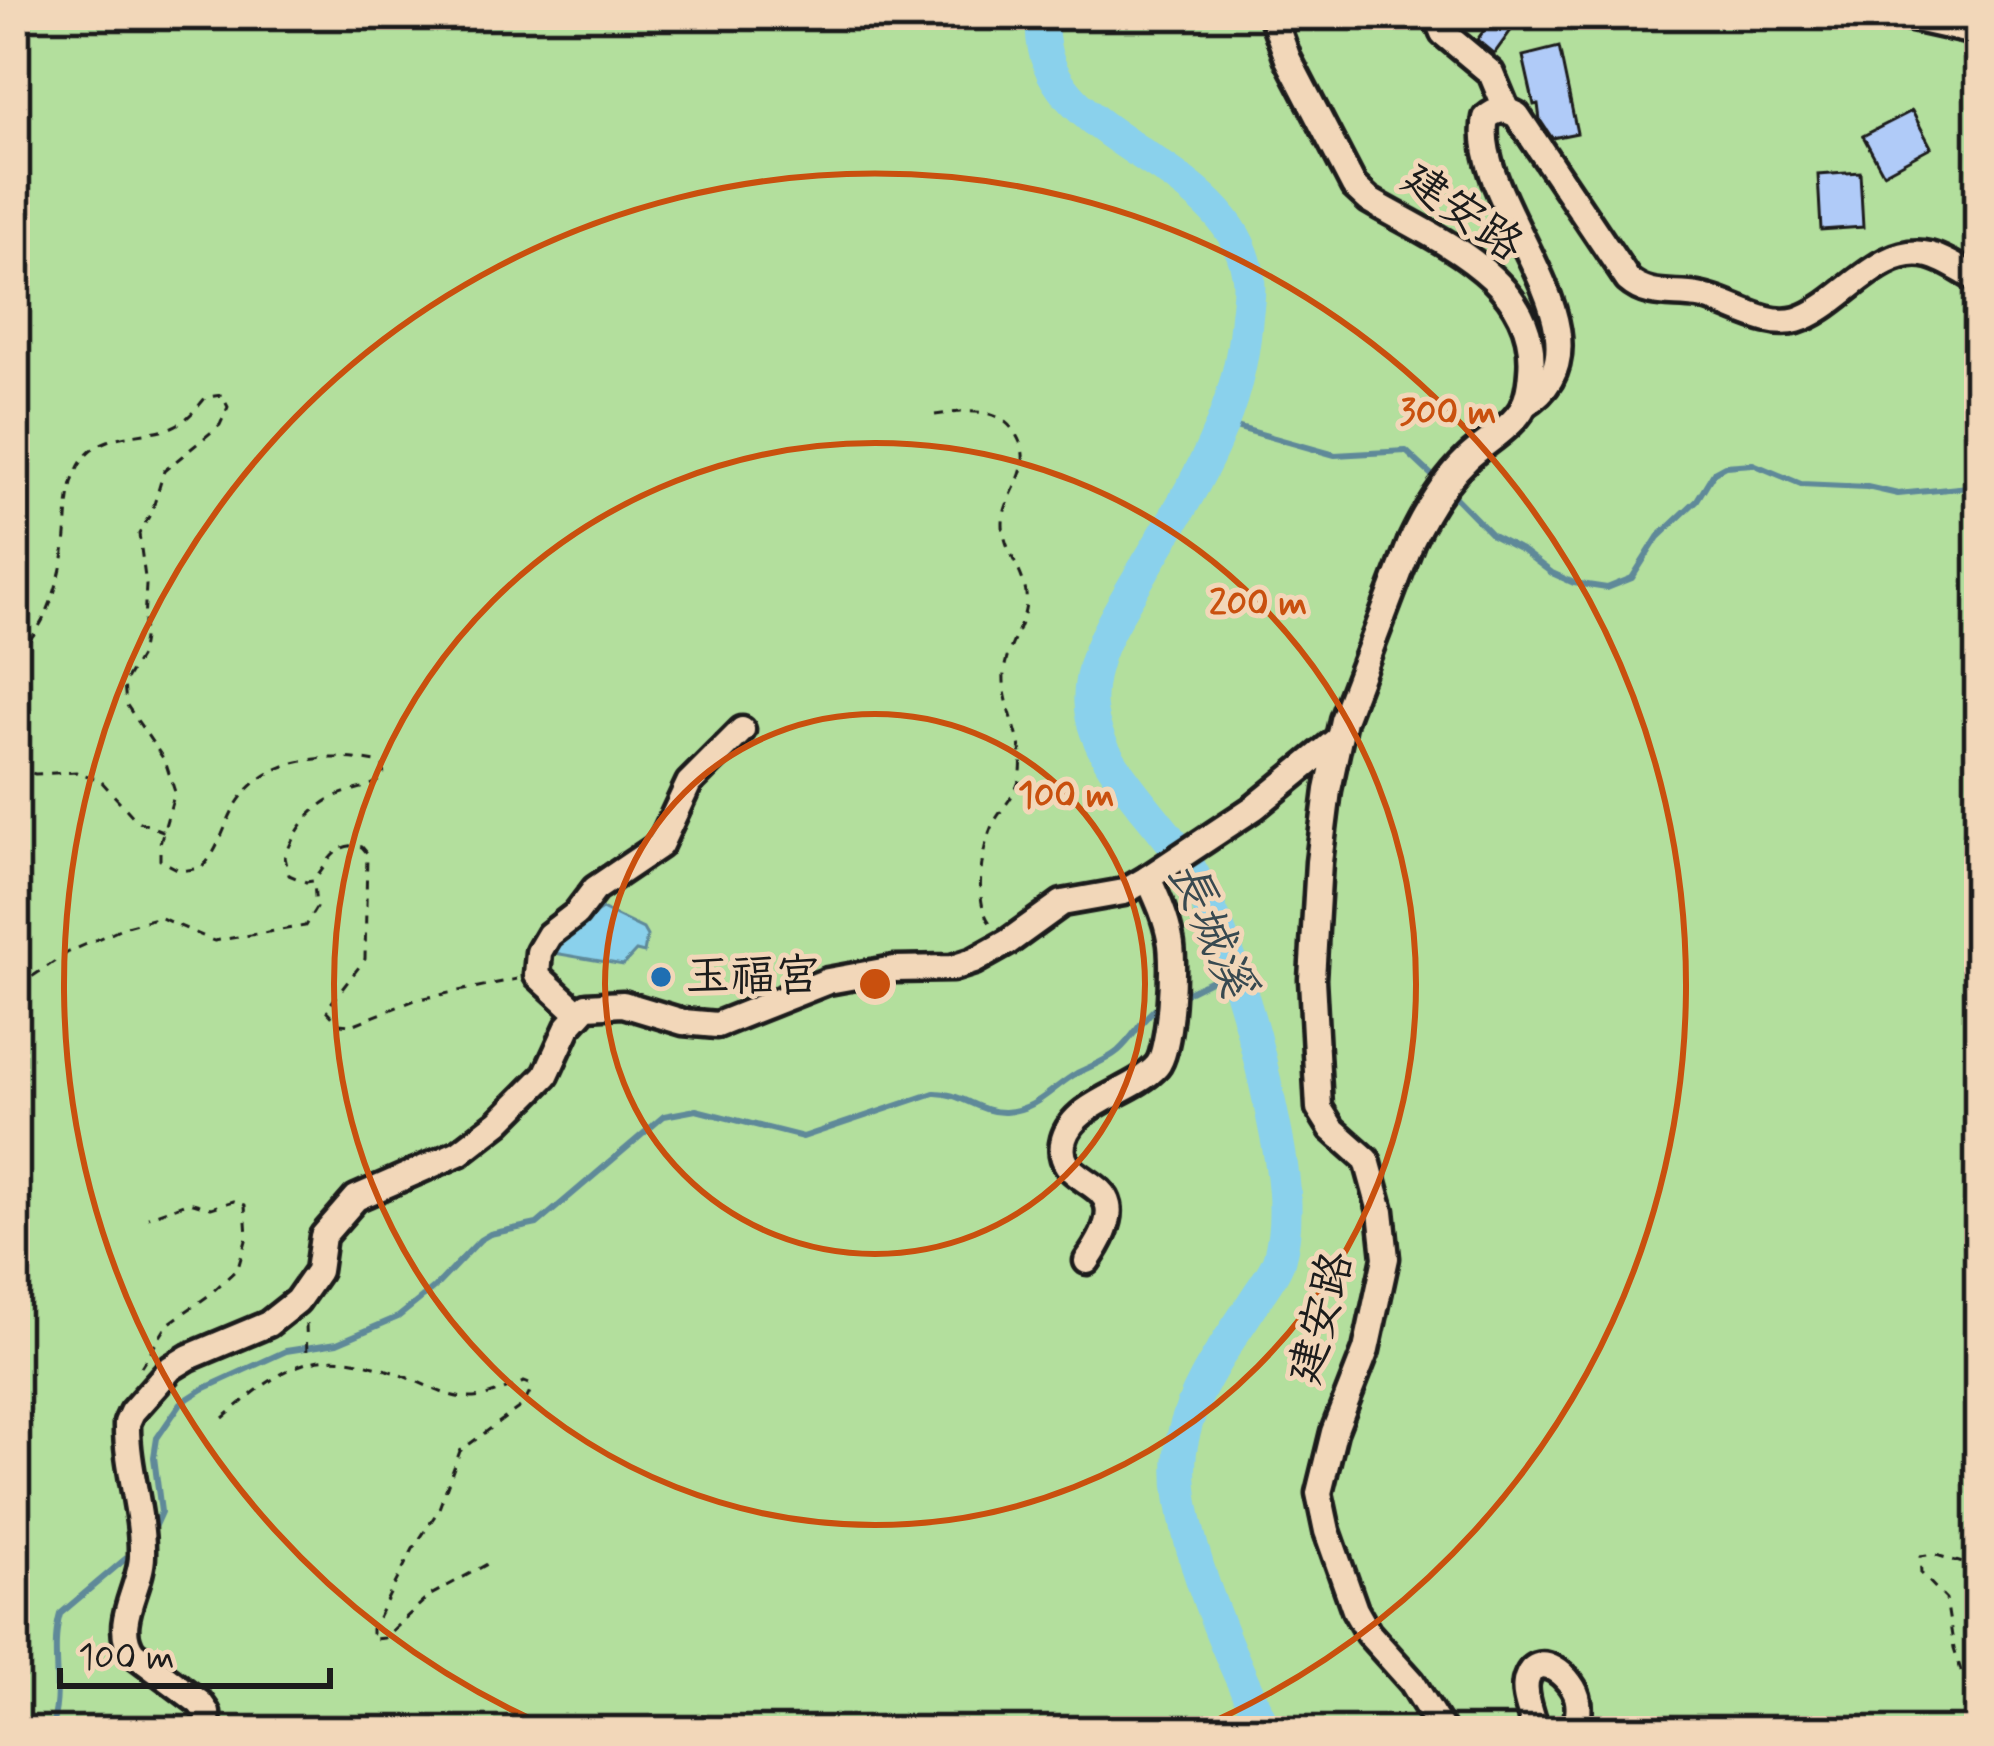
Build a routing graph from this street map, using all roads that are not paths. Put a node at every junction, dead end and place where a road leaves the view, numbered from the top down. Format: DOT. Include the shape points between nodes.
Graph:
graph roads {
  1 [pos="1272,15"];
  2 [pos="1436,15"];
  3 [pos="1898,15"];
  4 [pos="1979,33"];
  5 [pos="1506,109"];
  6 [pos="1979,280"];
  7 [pos="1524,405"];
  8 [pos="742,730"];
  9 [pos="1338,739"];
  10 [pos="1154,873"];
  11 [pos="577,1012"];
  12 [pos="1087,1261"];
  13 [pos="208,1731"];
  14 [pos="1442,1731"];
  15 [pos="1535,1731"];
  16 [pos="1575,1731"];
  1 -- 7 [label="street, 建安路" via="1354,186 1482,268 1521,310 1532,361"];
  2 -- 5 [label="street" via="1443,32 1491,74"];
  3 -- 4 [label="street"];
  5 -- 6 [label="street" via="1628,280 1648,292 1702,296 1780,322 1816,311 1913,253"];
  5 -- 7 [label="street" via="1486,118 1483,144 1557,332 1552,380"];
  7 -- 9 [label="street, 建安路" via="1458,469 1411,542"];
  8 -- 11 [label="street" via="689,783 660,845 601,884 539,952 537,975"];
  9 -- 10 [label="street" via="1255,807"];
  9 -- 14 [label="street, 建安路" via="1318,862 1316,1089 1324,1119 1367,1160 1386,1258 1366,1349 1328,1453 1321,1506 1362,1624"];
  10 -- 11 [label="street" via="1124,892 1062,904 952,968 814,984 717,1025 623,1004"];
  10 -- 12 [label="street" via="1172,953 1168,1043 1152,1071 1082,1114 1066,1132 1062,1153 1110,1211 1106,1235"];
  11 -- 13 [label="street" via="546,1076 499,1122 459,1153 356,1198 323,1235 318,1271 297,1301 268,1324 171,1368 132,1412 142,1556 125,1643 200,1703"];
  15 -- 16 [label="street" via="1525,1689 1536,1667 1548,1665 1563,1672 1579,1699"];
}
